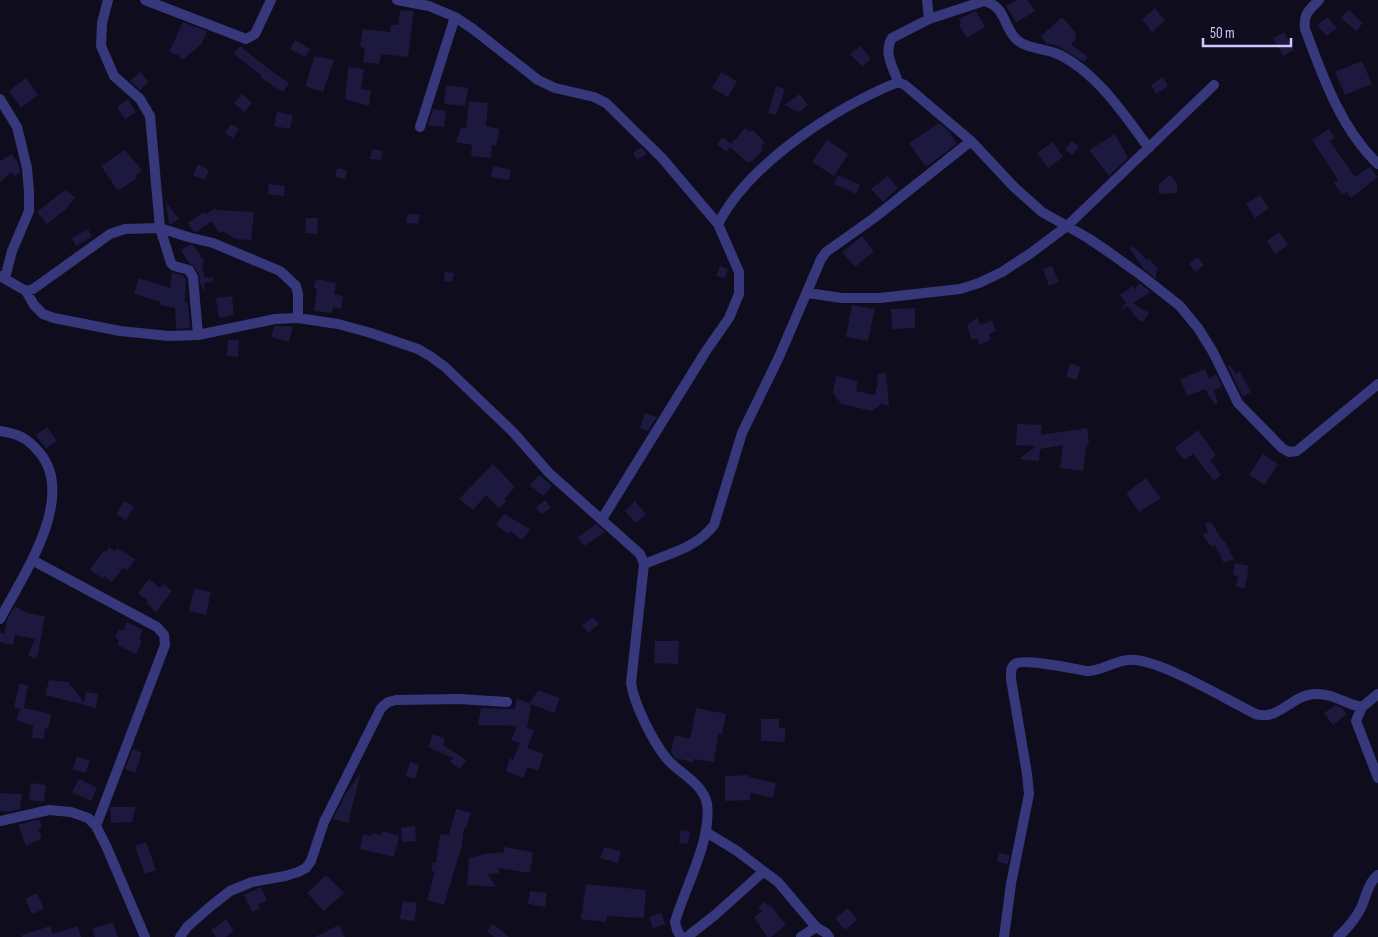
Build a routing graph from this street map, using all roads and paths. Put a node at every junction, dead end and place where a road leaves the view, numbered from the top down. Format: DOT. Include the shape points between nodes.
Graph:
graph roads {
  1 [pos="108,0"];
  2 [pos="146,0"];
  3 [pos="271,0"];
  4 [pos="397,0"];
  5 [pos="405,0"];
  6 [pos="927,0"];
  7 [pos="1318,0"];
  8 [pos="455,17"];
  9 [pos="929,19"];
  10 [pos="898,82"];
  11 [pos="1214,84"];
  12 [pos="0,100"];
  13 [pos="420,127"];
  14 [pos="972,140"];
  15 [pos="1149,148"];
  16 [pos="1378,164"];
  17 [pos="718,224"];
  18 [pos="1067,226"];
  19 [pos="160,228"];
  20 [pos="2,277"];
  21 [pos="26,291"];
  22 [pos="808,293"];
  23 [pos="298,318"];
  24 [pos="198,335"];
  25 [pos="1378,384"];
  26 [pos="0,430"];
  27 [pos="602,519"];
  28 [pos="32,560"];
  29 [pos="644,564"];
  30 [pos="0,619"];
  31 [pos="1378,694"];
  32 [pos="507,702"];
  33 [pos="1362,707"];
  34 [pos="1378,778"];
  35 [pos="0,821"];
  36 [pos="96,826"];
  37 [pos="706,832"];
  38 [pos="763,872"];
  39 [pos="1378,874"];
  40 [pos="816,927"];
  41 [pos="144,937"];
  42 [pos="180,937"];
  43 [pos="681,937"];
  44 [pos="687,937"];
  45 [pos="801,937"];
  46 [pos="830,937"];
  47 [pos="1004,937"];
  48 [pos="1338,937"];
  1 -- 19 [label="street" via="101,46 114,76 140,99 150,116"];
  2 -- 3 [label="street" via="246,39 254,34"];
  4 -- 5 [label="street"];
  5 -- 8 [label="street"];
  6 -- 9 [label="street"];
  7 -- 16 [label="street" via="1304,20 1310,42 1340,110"];
  8 -- 13 [label="street"];
  8 -- 17 [label="street" via="538,80 606,103 662,158"];
  9 -- 10 [label="street" via="900,32 888,43 887,53"];
  9 -- 15 [label="street" via="984,1 992,3 998,7 1018,40 1059,54 1095,81"];
  10 -- 14 [label="street"];
  10 -- 17 [label="street" via="803,134 742,187"];
  11 -- 15 [label="street"];
  12 -- 20 [label="street" via="17,126 30,191 29,211"];
  14 -- 18 [label="street" via="1026,199"];
  14 -- 22 [label="street" via="826,252"];
  15 -- 18 [label="street"];
  17 -- 27 [label="street" via="739,272 739,294 729,318"];
  18 -- 22 [label="street" via="1002,272 960,289 880,298 842,298"];
  18 -- 25 [label="street" via="1142,276 1180,306 1213,352 1238,403 1289,452 1297,451"];
  19 -- 21 [label="street" via="125,229 110,234"];
  19 -- 23 [label="street" via="213,243 280,271 296,286"];
  19 -- 24 [label="street" via="171,262 189,270 193,277"];
  20 -- 21 [label="street"];
  21 -- 24 [label="street" via="43,314 54,318 169,336"];
  22 -- 29 [label="street" via="742,433 714,525 705,537 693,544"];
  23 -- 24 [label="street" via="275,319"];
  23 -- 27 [label="street" via="371,332 430,356 513,432 556,480"];
  26 -- 28 [label="street" via="19,434 32,443 46,460 52,483 52,504"];
  27 -- 29 [label="street" via="640,554"];
  28 -- 30 [label="street"];
  28 -- 36 [label="street" via="157,627 164,635 165,644"];
  29 -- 37 [label="street" via="631,683 633,695 668,760 703,792 707,805"];
  31 -- 33 [label="street"];
  32 -- 42 [label="street" via="388,702 381,708 357,753 306,868 252,882 230,892 187,927"];
  33 -- 34 [label="street" via="1356,721"];
  33 -- 47 [label="street" via="1332,695 1312,694 1270,715 1261,716 1169,670 1146,662 1118,661 1097,671 1026,661 1015,664 1011,669 1011,679 1029,794"];
  35 -- 36 [label="street" via="49,810 71,812 88,818"];
  36 -- 41 [label="street"];
  37 -- 38 [label="street"];
  37 -- 43 [label="street" via="675,922"];
  38 -- 40 [label="street" via="778,882"];
  38 -- 44 [label="street"];
  39 -- 48 [label="street" via="1349,928"];
  40 -- 45 [label="street"];
  40 -- 46 [label="street"];
}
